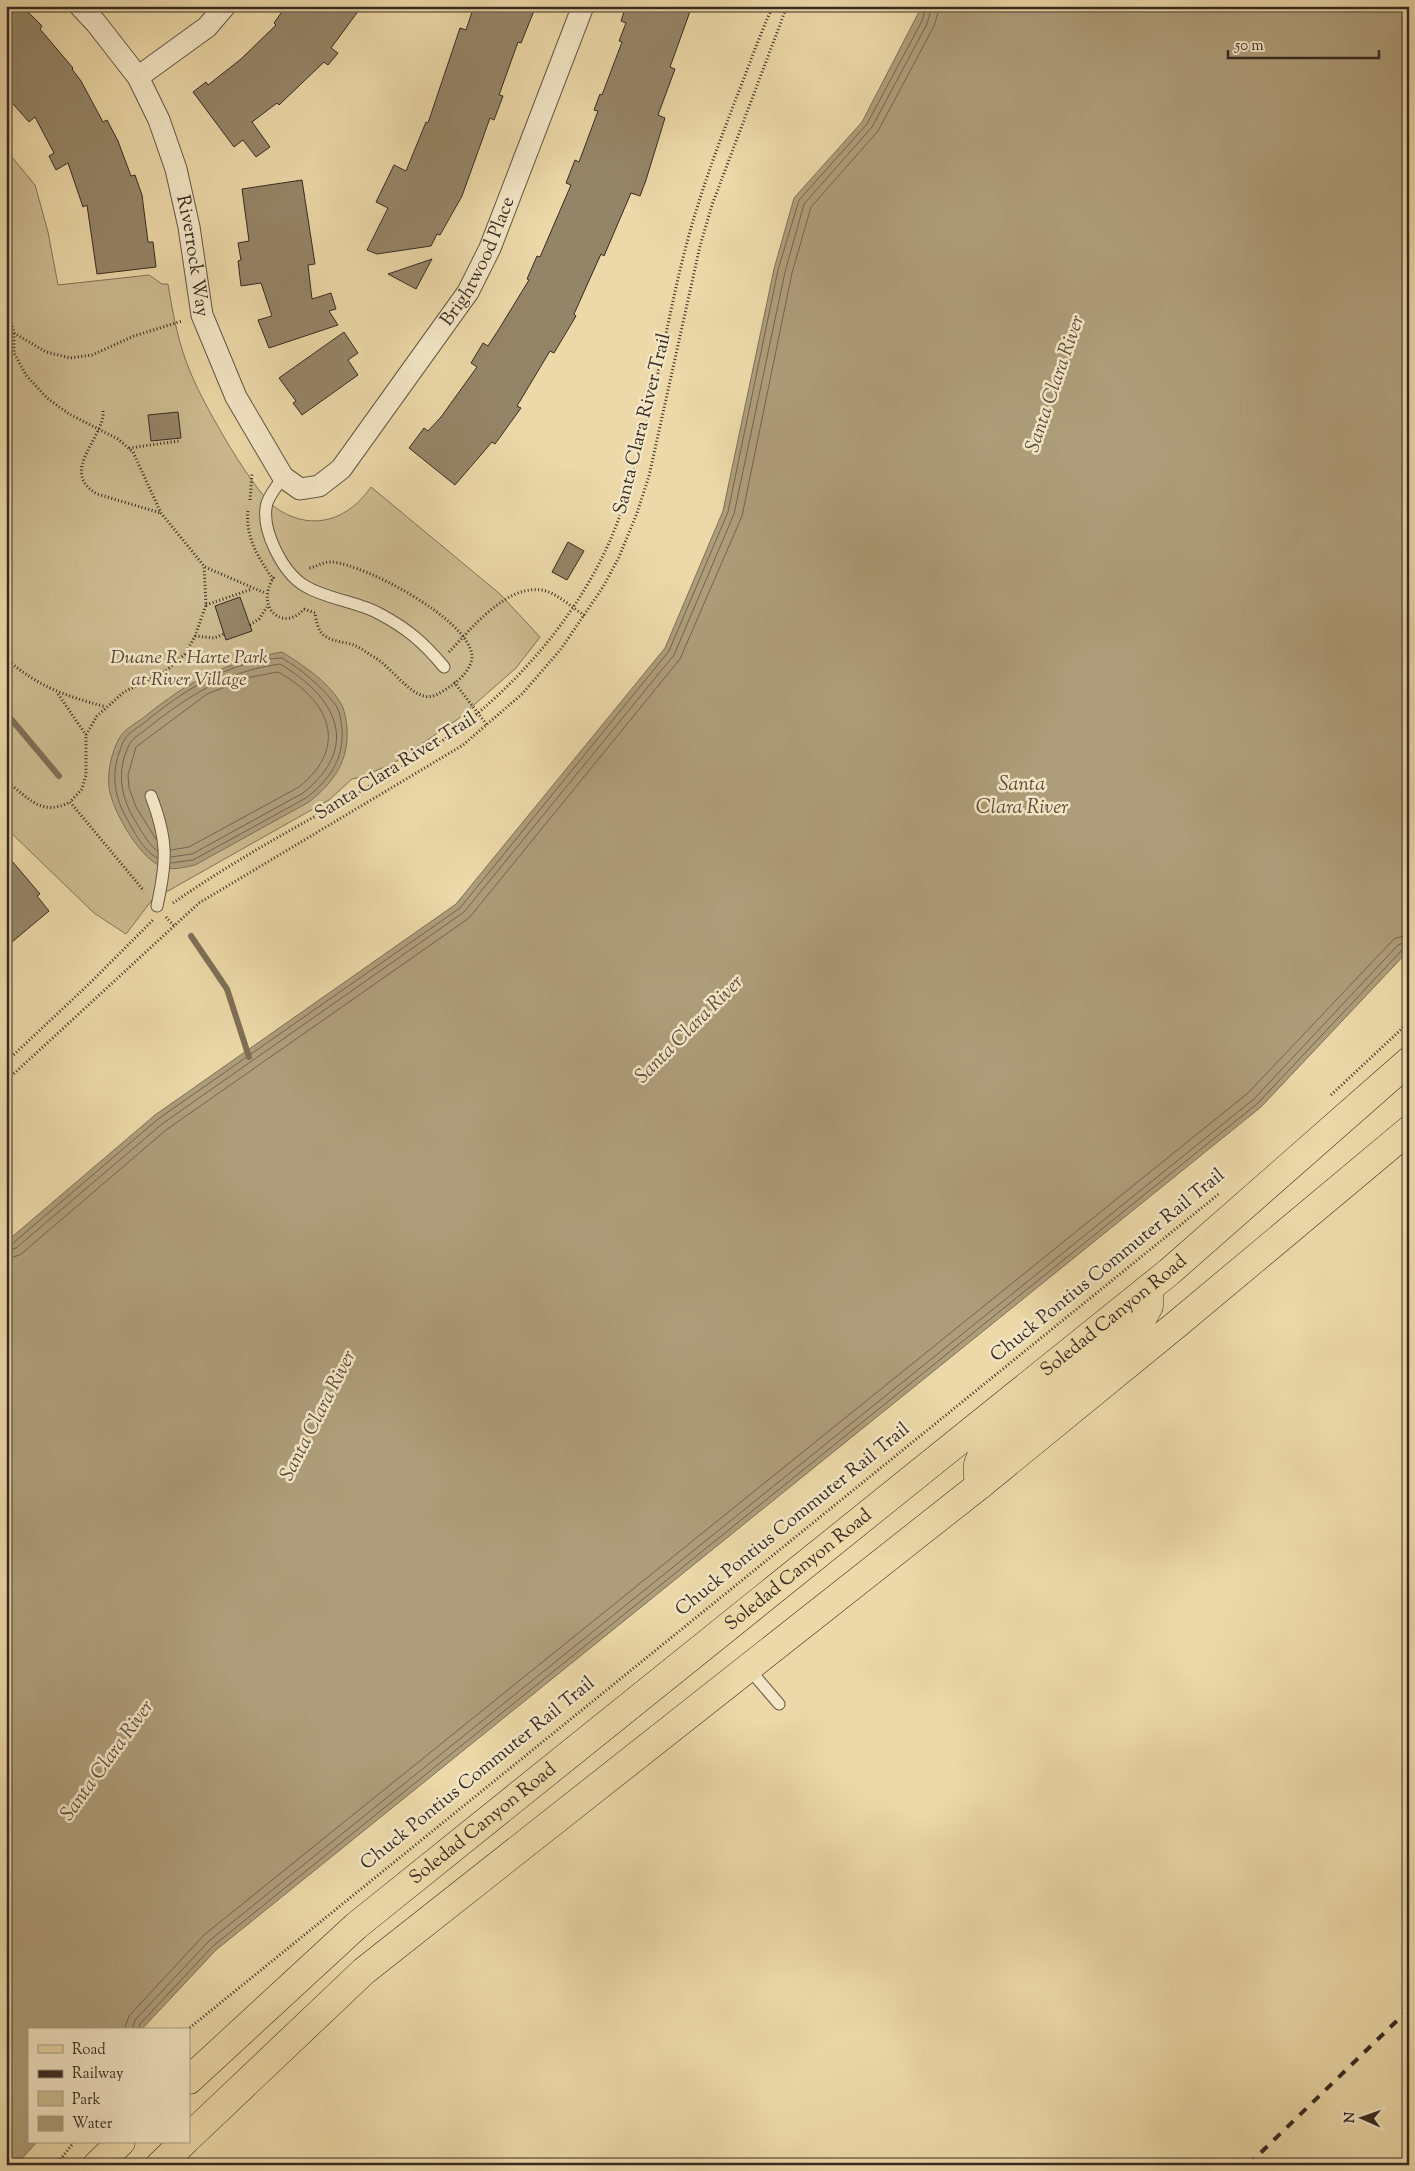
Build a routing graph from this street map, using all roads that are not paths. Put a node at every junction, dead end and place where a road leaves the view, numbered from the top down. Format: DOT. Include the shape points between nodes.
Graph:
graph roads {
  1 [pos="80,6"];
  2 [pos="225,6"];
  3 [pos="583,6"];
  4 [pos="138,77"];
  5 [pos="283,477"];
  6 [pos="444,667"];
  7 [pos="151,796"];
  8 [pos="159,908"];
  9 [pos="1409,1062"];
  10 [pos="1409,1130"];
  11 [pos="1149,1288"];
  12 [pos="980,1485"];
  13 [pos="749,1669"];
  14 [pos="779,1704"];
  15 [pos="194,2075"];
  16 [pos="223,2104"];
  17 [pos="190,2136"];
  18 [pos="119,2144"];
  19 [pos="182,2144"];
  20 [pos="97,2165"];
  21 [pos="160,2165"];
  1 -- 4 [label="street, Riverrock Way"];
  2 -- 4 [label="street" via="207,27"];
  3 -- 5 [label="street, Brightwood Place" via="490,248 468,292 341,469 319,486 300,488"];
  4 -- 5 [label="street, Riverrock Way" via="159,120 176,169 189,227 202,315 236,396"];
  5 -- 6 [label="lane" via="267,503 268,525 274,549 292,577 306,587 379,613 424,642"];
  7 -- 8 [label="lane" via="164,835 165,857"];
  9 -- 11 [label="main road, Soledad Canyon Road"];
  10 -- 12 [label="main road"];
  11 -- 12 [label="main road" via="1149,1306 1140,1321 987,1447 976,1472"];
  11 -- 15 [label="main road, Soledad Canyon Road" via="356,1926"];
  12 -- 13 [label="main road"];
  13 -- 14 [label="lane"];
  13 -- 16 [label="main road" via="364,1972"];
  15 -- 16 [label="main road"];
  16 -- 17 [label="main road"];
  18 -- 20 [label="main road"];
  19 -- 21 [label="main road"];
}
